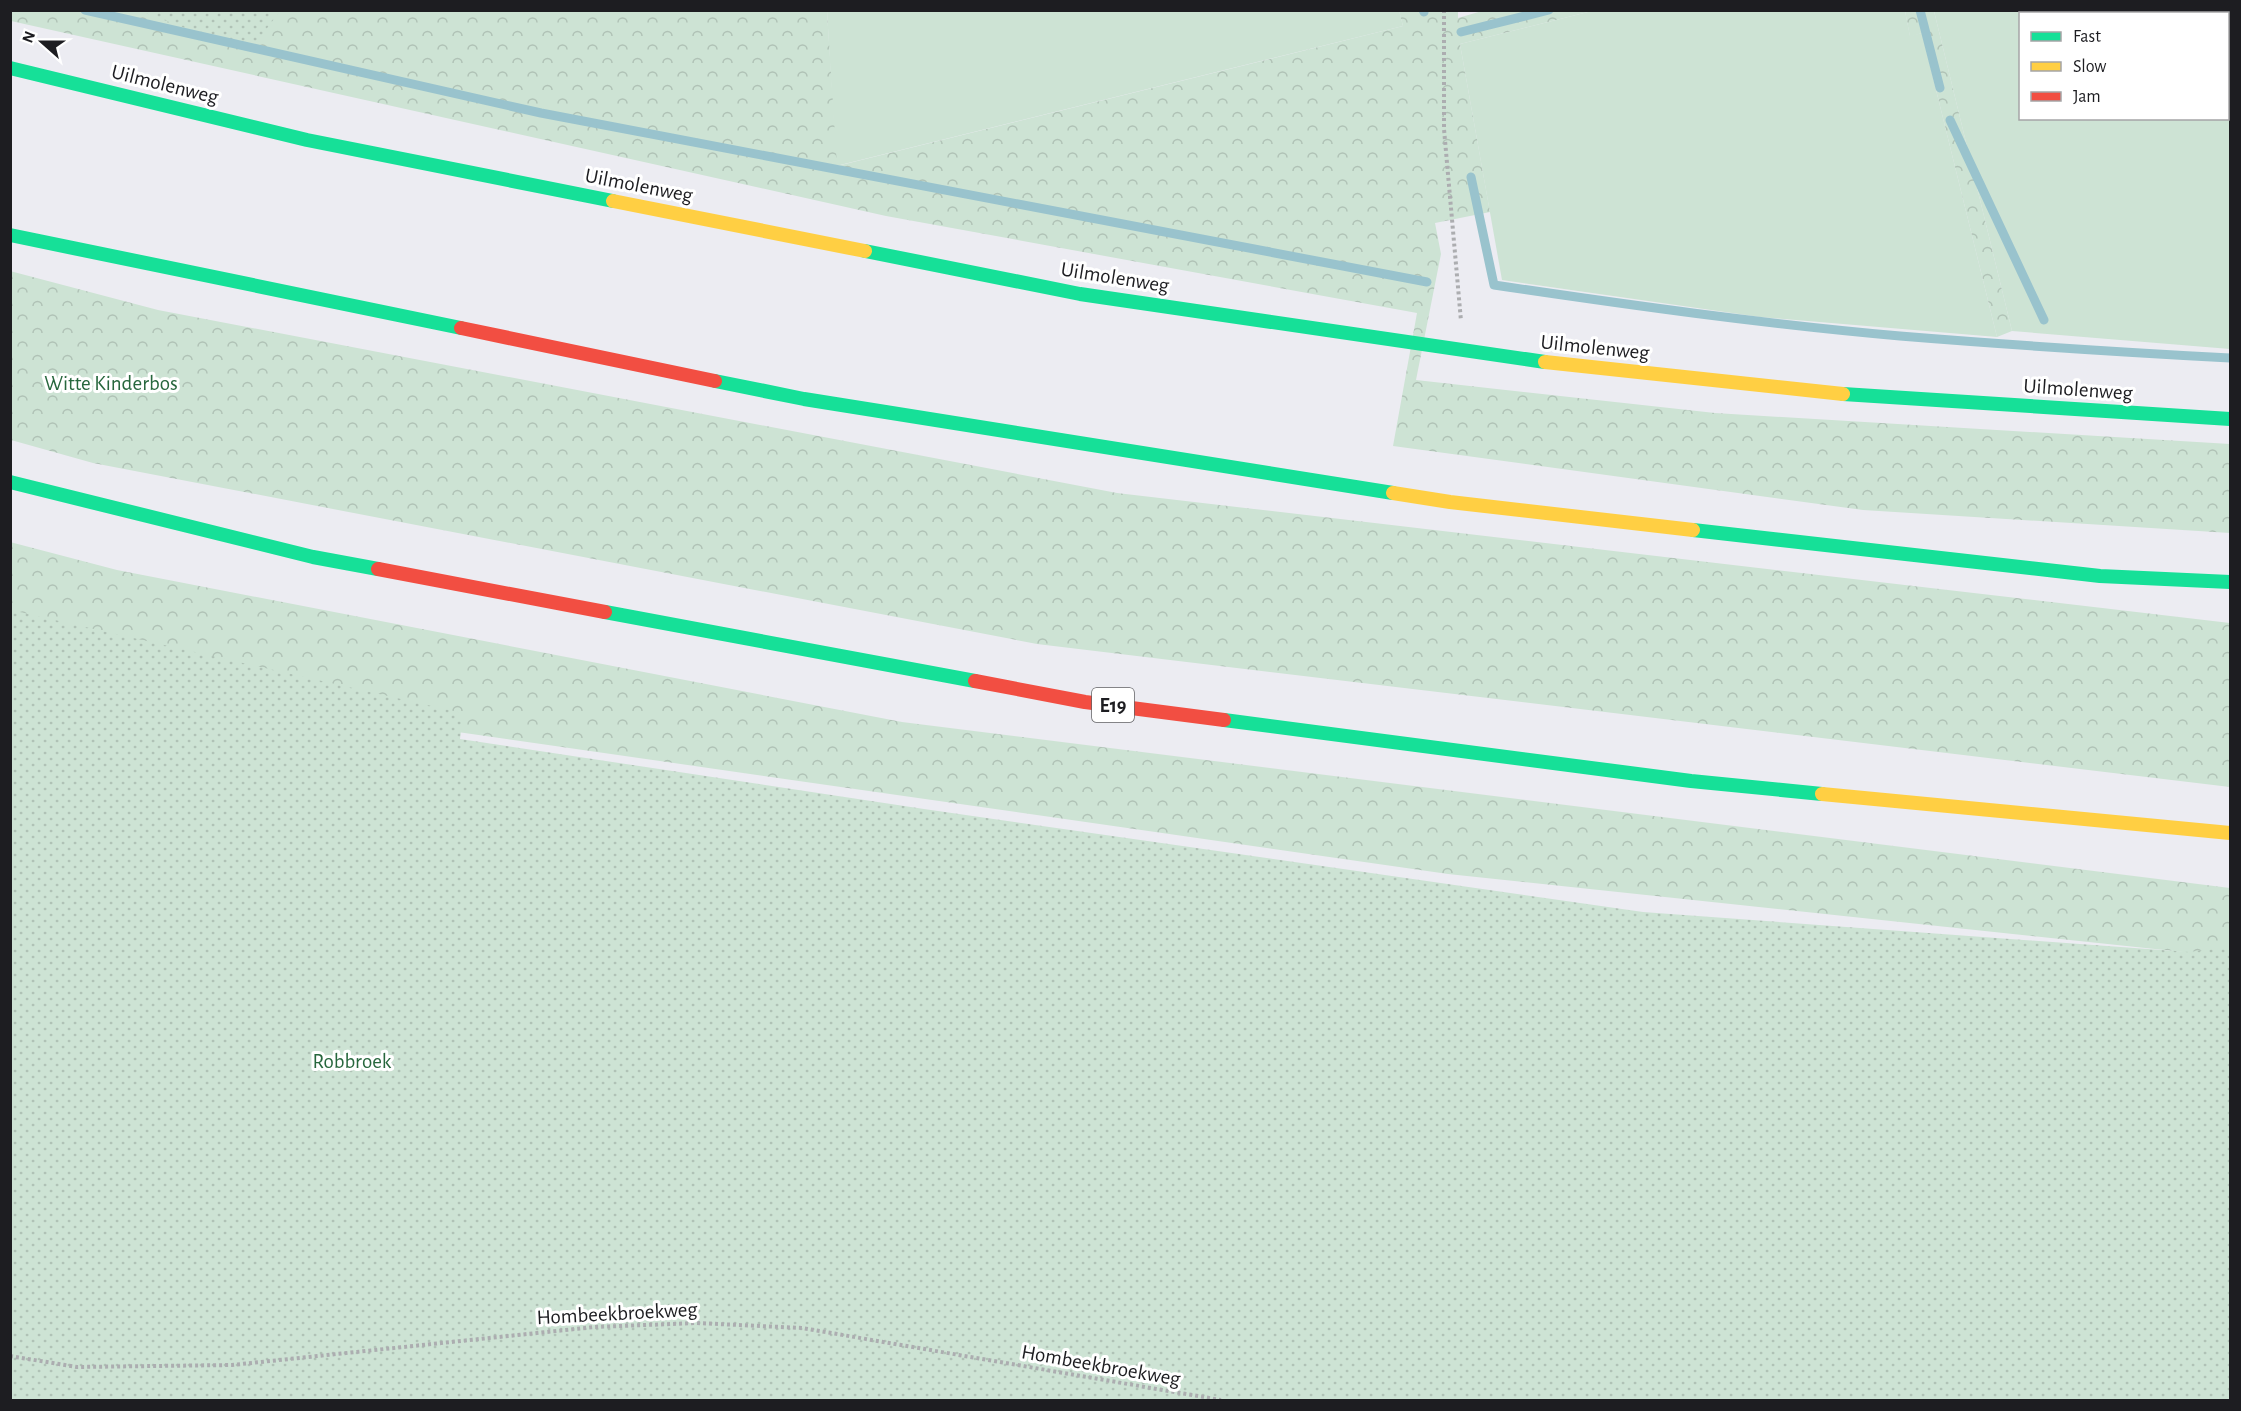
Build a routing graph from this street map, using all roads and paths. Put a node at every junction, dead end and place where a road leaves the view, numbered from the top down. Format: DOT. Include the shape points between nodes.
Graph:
graph roads {
  1 [pos="1444,10"];
  2 [pos="10,68"];
  3 [pos="10,235"];
  4 [pos="1464,352"];
  5 [pos="2230,419"];
  6 [pos="10,482"];
  7 [pos="2230,582"];
  8 [pos="2230,833"];
  9 [pos="10,1356"];
  10 [pos="1221,1401"];
  1 -- 4 [label="path" via="1444,129"];
  2 -- 4 [label="main road, Uilmolenweg" via="308,140 1068,292"];
  3 -- 7 [label="main road" via="804,399 1438,500 2100,576"];
  4 -- 5 [label="main road, Uilmolenweg" via="1841,394"];
  6 -- 8 [label="main road, E19" via="313,557 1085,702 1690,782"];
  9 -- 10 [label="path, Hombeekbroekweg" via="78,1367 232,1365 594,1327 697,1323 813,1330"];
}
